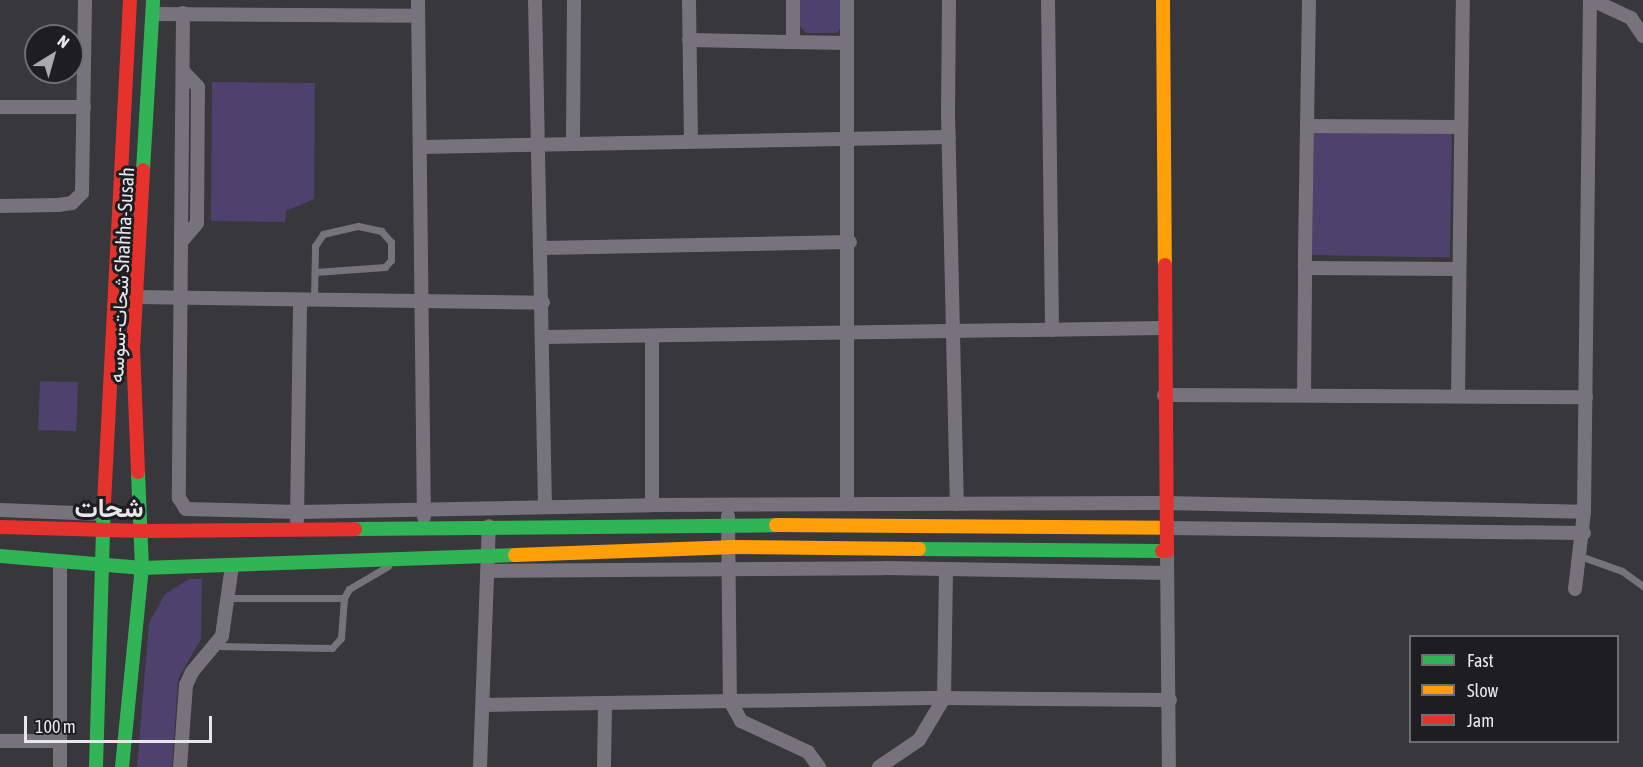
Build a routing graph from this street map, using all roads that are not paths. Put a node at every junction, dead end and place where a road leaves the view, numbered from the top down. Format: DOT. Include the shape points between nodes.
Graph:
graph roads {
  1 [pos="85,0"];
  2 [pos="130,0"];
  3 [pos="418,0"];
  4 [pos="535,0"];
  5 [pos="574,0"];
  6 [pos="689,0"];
  7 [pos="793,0"];
  8 [pos="847,0"];
  9 [pos="950,0"];
  10 [pos="1048,0"];
  11 [pos="1163,0"];
  12 [pos="1309,0"];
  13 [pos="1462,0"];
  14 [pos="1591,0"];
  15 [pos="153,7"];
  16 [pos="183,13"];
  17 [pos="418,16"];
  18 [pos="1643,36"];
  19 [pos="689,40"];
  20 [pos="793,42"];
  21 [pos="847,43"];
  22 [pos="0,107"];
  23 [pos="84,107"];
  24 [pos="1307,126"];
  25 [pos="1460,127"];
  26 [pos="949,137"];
  27 [pos="847,138"];
  28 [pos="691,140"];
  29 [pos="573,142"];
  30 [pos="538,144"];
  31 [pos="422,147"];
  32 [pos="0,206"];
  33 [pos="850,242"];
  34 [pos="542,248"];
  35 [pos="1305,268"];
  36 [pos="1459,269"];
  37 [pos="315,272"];
  38 [pos="136,297"];
  39 [pos="182,299"];
  40 [pos="422,301"];
  41 [pos="307,302"];
  42 [pos="543,303"];
  43 [pos="1163,328"];
  44 [pos="1052,330"];
  45 [pos="954,331"];
  46 [pos="850,332"];
  47 [pos="652,336"];
  48 [pos="543,337"];
  49 [pos="1304,394"];
  50 [pos="1164,395"];
  51 [pos="1458,396"];
  52 [pos="1586,398"];
  53 [pos="847,503"];
  54 [pos="1165,503"];
  55 [pos="957,504"];
  56 [pos="652,505"];
  57 [pos="729,505"];
  58 [pos="545,507"];
  59 [pos="424,508"];
  60 [pos="0,510"];
  61 [pos="297,512"];
  62 [pos="1584,512"];
  63 [pos="102,514"];
  64 [pos="728,525"];
  65 [pos="424,526"];
  66 [pos="489,526"];
  67 [pos="0,527"];
  68 [pos="1166,528"];
  69 [pos="296,529"];
  70 [pos="102,530"];
  71 [pos="143,531"];
  72 [pos="1584,533"];
  73 [pos="729,548"];
  74 [pos="1167,551"];
  75 [pos="488,554"];
  76 [pos="0,556"];
  77 [pos="1580,556"];
  78 [pos="405,557"];
  79 [pos="60,564"];
  80 [pos="232,566"];
  81 [pos="100,567"];
  82 [pos="142,568"];
  83 [pos="728,568"];
  84 [pos="946,570"];
  85 [pos="488,571"];
  86 [pos="1167,573"];
  87 [pos="1643,586"];
  88 [pos="1575,589"];
  89 [pos="228,598"];
  90 [pos="344,598"];
  91 [pos="217,646"];
  92 [pos="944,698"];
  93 [pos="1170,699"];
  94 [pos="730,701"];
  95 [pos="605,703"];
  96 [pos="484,705"];
  97 [pos="0,741"];
  98 [pos="60,741"];
  99 [pos="60,767"];
  100 [pos="96,767"];
  101 [pos="122,767"];
  102 [pos="180,767"];
  103 [pos="480,767"];
  104 [pos="604,767"];
  105 [pos="819,767"];
  106 [pos="879,767"];
  107 [pos="1169,767"];
  1 -- 23 [label="street"];
  2 -- 63 [label="street, شحات-سوسه Shahha-Susah"];
  3 -- 17 [label="street"];
  4 -- 30 [label="street"];
  5 -- 29 [label="street"];
  6 -- 19 [label="street"];
  7 -- 20 [label="street"];
  8 -- 21 [label="street"];
  9 -- 26 [label="street"];
  10 -- 44 [label="street"];
  11 -- 43 [label="street"];
  12 -- 24 [label="street"];
  13 -- 25 [label="street"];
  14 -- 18 [label="street" via="1631,18"];
  14 -- 52 [label="street"];
  15 -- 16 [label="street"];
  15 -- 38 [label="street, شحات-سوسه Shahha-Susah"];
  16 -- 17 [label="street"];
  16 -- 39 [label="street"];
  17 -- 31 [label="street"];
  19 -- 20 [label="street"];
  19 -- 28 [label="street"];
  20 -- 21 [label="street"];
  21 -- 27 [label="street"];
  22 -- 23 [label="street"];
  23 -- 32 [label="street" via="82,193 72,202 58,205"];
  24 -- 25 [label="street"];
  24 -- 35 [label="street"];
  25 -- 36 [label="street"];
  26 -- 27 [label="street"];
  26 -- 45 [label="street"];
  27 -- 28 [label="street"];
  27 -- 33 [label="street"];
  28 -- 29 [label="street"];
  29 -- 30 [label="street"];
  30 -- 31 [label="street"];
  30 -- 34 [label="street"];
  31 -- 40 [label="street"];
  33 -- 34 [label="street"];
  33 -- 46 [label="street"];
  34 -- 42 [label="street"];
  35 -- 36 [label="street"];
  35 -- 49 [label="street"];
  36 -- 51 [label="street"];
  37 -- 37 [label="lane" via="315,246 323,234 358,226 381,231 392,242 391,260 385,267"];
  37 -- 41 [label="lane"];
  38 -- 39 [label="street"];
  38 -- 71 [label="street, شحات-سوسه Shahha-Susah" via="133,350"];
  39 -- 41 [label="street"];
  39 -- 61 [label="street" via="180,503 192,511"];
  40 -- 41 [label="street"];
  40 -- 42 [label="street"];
  40 -- 59 [label="street"];
  41 -- 61 [label="street"];
  42 -- 48 [label="street"];
  43 -- 44 [label="street"];
  43 -- 50 [label="street"];
  44 -- 45 [label="street"];
  45 -- 46 [label="street"];
  45 -- 55 [label="street"];
  46 -- 47 [label="street"];
  46 -- 53 [label="street"];
  47 -- 48 [label="street"];
  47 -- 56 [label="street"];
  48 -- 58 [label="street"];
  49 -- 50 [label="street"];
  49 -- 51 [label="street"];
  50 -- 54 [label="street"];
  51 -- 52 [label="street"];
  52 -- 62 [label="street"];
  53 -- 55 [label="street"];
  53 -- 57 [label="street"];
  54 -- 55 [label="street"];
  54 -- 62 [label="street"];
  54 -- 68 [label="street"];
  56 -- 57 [label="street"];
  56 -- 58 [label="street"];
  57 -- 64 [label="street"];
  58 -- 59 [label="street"];
  59 -- 61 [label="street"];
  59 -- 65 [label="street"];
  60 -- 63 [label="street"];
  61 -- 69 [label="street"];
  62 -- 72 [label="street"];
  63 -- 70 [label="street, شحات-سوسه Shahha-Susah"];
  64 -- 66 [label="street"];
  64 -- 68 [label="street"];
  64 -- 73 [label="street"];
  65 -- 66 [label="street"];
  65 -- 69 [label="street"];
  66 -- 75 [label="street"];
  67 -- 70 [label="street"];
  68 -- 72 [label="street"];
  68 -- 74 [label="street"];
  69 -- 71 [label="street"];
  70 -- 71 [label="street"];
  70 -- 81 [label="street, شحات-سوسه Shahha-Susah"];
  71 -- 82 [label="street, شحات-سوسه Shahha-Susah"];
  72 -- 77 [label="street"];
  73 -- 74 [label="street"];
  73 -- 75 [label="street"];
  73 -- 83 [label="street"];
  74 -- 86 [label="street"];
  75 -- 78 [label="street"];
  75 -- 85 [label="street"];
  76 -- 79 [label="street"];
  77 -- 87 [label="lane" via="1622,571"];
  77 -- 88 [label="street"];
  78 -- 80 [label="street"];
  78 -- 90 [label="lane" via="358,581"];
  79 -- 81 [label="street"];
  79 -- 98 [label="street"];
  80 -- 82 [label="street"];
  80 -- 89 [label="street"];
  81 -- 82 [label="street"];
  81 -- 100 [label="street, شحات-سوسه Shahha-Susah"];
  82 -- 101 [label="street, شحات-سوسه Shahha-Susah"];
  83 -- 84 [label="street"];
  83 -- 85 [label="street"];
  83 -- 94 [label="street"];
  84 -- 86 [label="street"];
  84 -- 92 [label="street"];
  85 -- 96 [label="street"];
  86 -- 93 [label="street"];
  89 -- 90 [label="lane"];
  89 -- 91 [label="street" via="225,626"];
  90 -- 91 [label="lane" via="343,633 332,648"];
  91 -- 102 [label="street" via="192,672 186,685"];
  92 -- 93 [label="street"];
  92 -- 94 [label="street"];
  92 -- 106 [label="street" via="919,740"];
  93 -- 107 [label="street"];
  94 -- 95 [label="street"];
  94 -- 105 [label="street" via="741,721 808,752"];
  95 -- 96 [label="street"];
  95 -- 104 [label="street"];
  96 -- 103 [label="street"];
  97 -- 98 [label="street"];
  98 -- 99 [label="street"];
}
